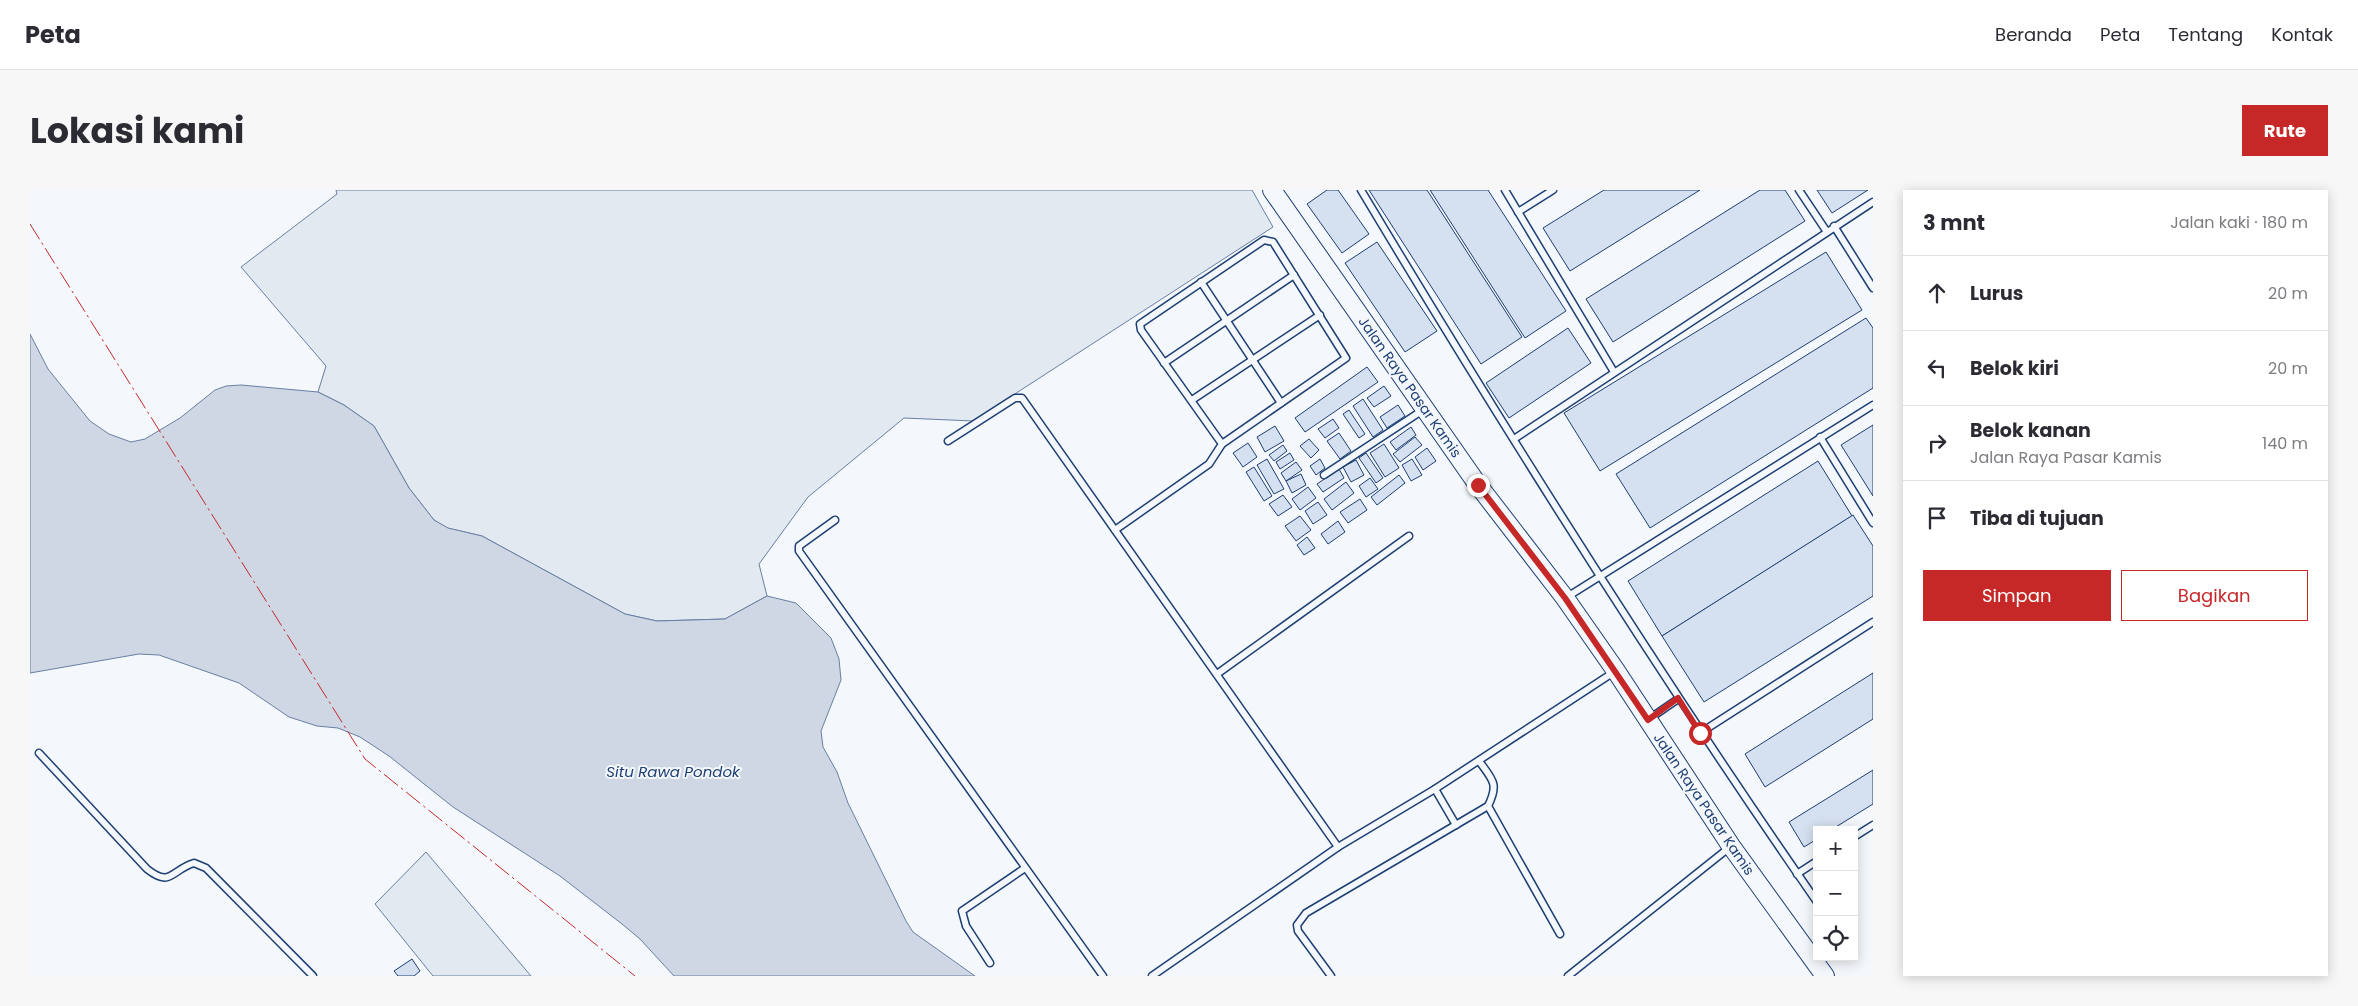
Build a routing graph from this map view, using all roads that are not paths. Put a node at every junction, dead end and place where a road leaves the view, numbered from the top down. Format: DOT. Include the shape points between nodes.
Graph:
graph roads {
  1 [pos="1272,190"];
  2 [pos="1361,190"];
  3 [pos="1505,190"];
  4 [pos="1553,190"];
  5 [pos="1799,190"];
  6 [pos="1873,202"];
  7 [pos="1518,212"];
  8 [pos="1834,226"];
  9 [pos="1827,232"];
  10 [pos="1294,275"];
  11 [pos="1201,282"];
  12 [pos="1873,288"];
  13 [pos="1320,315"];
  14 [pos="1227,320"];
  15 [pos="1252,360"];
  16 [pos="1164,363"];
  17 [pos="1614,372"];
  18 [pos="1192,400"];
  19 [pos="1281,403"];
  20 [pos="1873,405"];
  21 [pos="1424,409"];
  22 [pos="1820,437"];
  23 [pos="1514,439"];
  24 [pos="948,441"];
  25 [pos="1222,444"];
  26 [pos="1324,475"];
  27 [pos="835,520"];
  28 [pos="1873,523"];
  29 [pos="1116,530"];
  30 [pos="1409,536"];
  31 [pos="1600,576"];
  32 [pos="1565,598"];
  33 [pos="1873,622"];
  34 [pos="1616,671"];
  35 [pos="1217,674"];
  36 [pos="1678,698"];
  37 [pos="1648,720"];
  38 [pos="1700,733"];
  39 [pos="39,753"];
  40 [pos="1479,761"];
  41 [pos="1435,789"];
  42 [pos="1488,806"];
  43 [pos="1456,825"];
  44 [pos="1873,825"];
  45 [pos="1858,834"];
  46 [pos="1338,846"];
  47 [pos="1731,846"];
  48 [pos="1813,864"];
  49 [pos="1025,868"];
  50 [pos="1797,874"];
  51 [pos="1813,896"];
  52 [pos="1560,934"];
  53 [pos="990,963"];
  54 [pos="313,976"];
  55 [pos="1103,976"];
  56 [pos="1152,976"];
  57 [pos="1331,976"];
  58 [pos="1568,976"];
  59 [pos="1825,976"];
  1 -- 21 [label="main road, Jalan Raya Pasar Kamis"];
  2 -- 23 [label="lane" via="1485,397"];
  3 -- 7 [label="lane"];
  4 -- 7 [label="lane"];
  5 -- 9 [label="lane"];
  6 -- 8 [label="lane"];
  7 -- 17 [label="lane"];
  8 -- 9 [label="lane"];
  8 -- 12 [label="lane"];
  9 -- 17 [label="lane"];
  10 -- 11 [label="lane" via="1273,242 1264,240"];
  10 -- 13 [label="lane"];
  10 -- 14 [label="lane"];
  11 -- 14 [label="lane"];
  11 -- 16 [label="lane" via="1140,324"];
  13 -- 15 [label="lane"];
  13 -- 19 [label="lane" via="1346,358"];
  14 -- 15 [label="lane"];
  14 -- 16 [label="lane"];
  15 -- 18 [label="lane"];
  15 -- 19 [label="lane"];
  16 -- 18 [label="lane"];
  17 -- 23 [label="lane"];
  18 -- 25 [label="lane"];
  19 -- 25 [label="lane"];
  20 -- 22 [label="lane"];
  21 -- 26 [label="lane"];
  21 -- 32 [label="main road, Jalan Raya Pasar Kamis"];
  22 -- 28 [label="lane"];
  22 -- 31 [label="lane"];
  23 -- 31 [label="lane"];
  24 -- 29 [label="lane" via="1015,398 1022,398"];
  25 -- 29 [label="lane" via="1209,464"];
  27 -- 49 [label="lane" via="799,546 798,551"];
  29 -- 35 [label="lane"];
  30 -- 35 [label="lane"];
  31 -- 32 [label="lane"];
  31 -- 36 [label="lane"];
  32 -- 34 [label="main road, Jalan Raya Pasar Kamis"];
  33 -- 38 [label="lane"];
  34 -- 37 [label="main road, Jalan Raya Pasar Kamis"];
  34 -- 40 [label="lane"];
  35 -- 46 [label="lane"];
  36 -- 37 [label="lane"];
  36 -- 38 [label="lane"];
  37 -- 47 [label="main road, Jalan Raya Pasar Kamis"];
  38 -- 50 [label="lane"];
  39 -- 54 [label="lane" via="147,869 161,878 169,878 194,863 206,868"];
  40 -- 41 [label="lane"];
  40 -- 42 [label="lane" via="1494,782 1495,793"];
  41 -- 43 [label="lane"];
  41 -- 46 [label="lane"];
  42 -- 43 [label="lane"];
  42 -- 52 [label="lane"];
  43 -- 57 [label="lane" via="1299,920 1298,931"];
  44 -- 45 [label="lane"];
  46 -- 56 [label="lane"];
  47 -- 58 [label="lane"];
  47 -- 59 [label="main road, Jalan Raya Pasar Kamis"];
  48 -- 50 [label="lane"];
  49 -- 53 [label="lane" via="962,911 966,926"];
  49 -- 55 [label="lane"];
  50 -- 51 [label="lane"];
}
